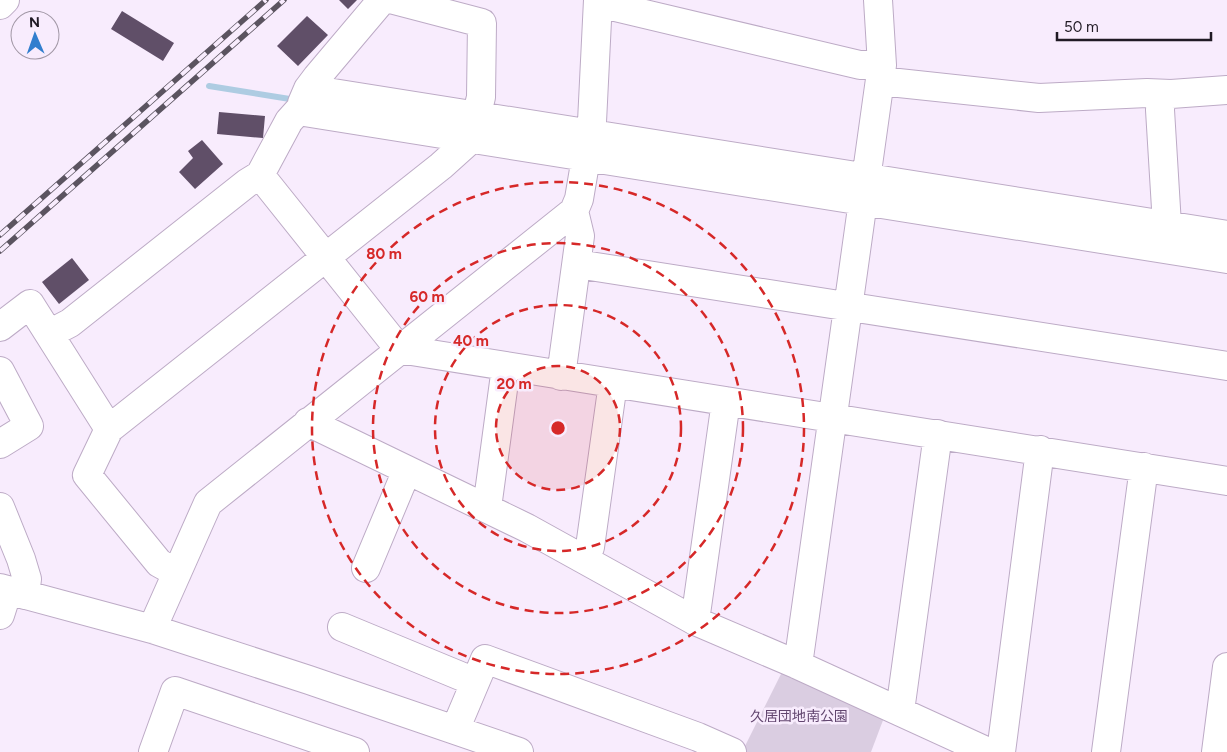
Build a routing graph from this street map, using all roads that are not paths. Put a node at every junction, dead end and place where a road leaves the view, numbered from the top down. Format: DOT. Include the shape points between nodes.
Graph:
graph roads {
  1 [pos="5,0"];
  2 [pos="382,0"];
  3 [pos="394,0"];
  4 [pos="878,0"];
  5 [pos="598,2"];
  6 [pos="0,5"];
  7 [pos="881,73"];
  8 [pos="1227,90"];
  9 [pos="1161,94"];
  10 [pos="303,101"];
  11 [pos="474,128"];
  12 [pos="588,146"];
  13 [pos="260,175"];
  14 [pos="866,189"];
  15 [pos="574,211"];
  16 [pos="1227,235"];
  17 [pos="1165,237"];
  18 [pos="326,257"];
  19 [pos="1227,259"];
  20 [pos="577,264"];
  21 [pos="849,307"];
  22 [pos="0,328"];
  23 [pos="49,334"];
  24 [pos="399,349"];
  25 [pos="1227,366"];
  26 [pos="506,367"];
  27 [pos="0,371"];
  28 [pos="561,376"];
  29 [pos="613,383"];
  30 [pos="726,401"];
  31 [pos="834,419"];
  32 [pos="308,422"];
  33 [pos="109,429"];
  34 [pos="938,434"];
  35 [pos="0,444"];
  36 [pos="1040,450"];
  37 [pos="1144,468"];
  38 [pos="406,470"];
  39 [pos="1227,481"];
  40 [pos="0,507"];
  41 [pos="487,508"];
  42 [pos="585,559"];
  43 [pos="366,568"];
  44 [pos="177,573"];
  45 [pos="8,597"];
  46 [pos="695,621"];
  47 [pos="342,627"];
  48 [pos="152,629"];
  49 [pos="798,665"];
  50 [pos="1227,667"];
  51 [pos="475,682"];
  52 [pos="900,711"];
  53 [pos="455,730"];
  54 [pos="1220,744"];
  55 [pos="153,752"];
  56 [pos="355,752"];
  57 [pos="519,752"];
  58 [pos="732,752"];
  59 [pos="988,752"];
  60 [pos="1000,752"];
  61 [pos="1106,752"];
  1 -- 6 [label="street"];
  2 -- 10 [label="street"];
  3 -- 11 [label="street" via="482,22 480,97"];
  4 -- 7 [label="street"];
  5 -- 7 [label="street" via="860,65"];
  5 -- 12 [label="street"];
  7 -- 9 [label="street" via="1039,98"];
  7 -- 14 [label="street"];
  8 -- 9 [label="street"];
  9 -- 17 [label="street"];
  10 -- 11 [label="street"];
  10 -- 13 [label="street"];
  11 -- 12 [label="street"];
  11 -- 18 [label="street" via="441,166"];
  12 -- 14 [label="street"];
  12 -- 15 [label="street"];
  13 -- 18 [label="street"];
  13 -- 23 [label="street" via="70,323"];
  14 -- 17 [label="street"];
  14 -- 21 [label="street"];
  15 -- 20 [label="street" via="580,236"];
  15 -- 24 [label="street"];
  16 -- 17 [label="street"];
  17 -- 19 [label="street"];
  18 -- 24 [label="street"];
  18 -- 33 [label="street"];
  20 -- 21 [label="street"];
  20 -- 28 [label="street"];
  21 -- 25 [label="street"];
  21 -- 31 [label="street"];
  22 -- 23 [label="street" via="30,304"];
  23 -- 33 [label="street"];
  24 -- 26 [label="street"];
  24 -- 32 [label="street"];
  26 -- 28 [label="street"];
  26 -- 41 [label="street"];
  27 -- 35 [label="street" via="29,426"];
  28 -- 29 [label="street"];
  29 -- 30 [label="street"];
  29 -- 42 [label="street" via="590,547"];
  30 -- 31 [label="street"];
  30 -- 46 [label="street"];
  31 -- 34 [label="street"];
  31 -- 49 [label="street"];
  32 -- 38 [label="street"];
  32 -- 44 [label="street" via="208,503"];
  33 -- 44 [label="street" via="87,475 159,563"];
  34 -- 36 [label="street"];
  34 -- 52 [label="street"];
  36 -- 37 [label="street"];
  36 -- 60 [label="street"];
  37 -- 39 [label="street"];
  37 -- 61 [label="street"];
  38 -- 41 [label="street"];
  38 -- 43 [label="street"];
  40 -- 45 [label="street" via="27,579"];
  41 -- 42 [label="street"];
  42 -- 46 [label="street"];
  44 -- 48 [label="street"];
  45 -- 48 [label="street"];
  46 -- 49 [label="street"];
  47 -- 51 [label="street"];
  48 -- 53 [label="street"];
  49 -- 52 [label="street"];
  50 -- 54 [label="street"];
  51 -- 53 [label="street"];
  51 -- 58 [label="street" via="485,659"];
  52 -- 59 [label="street"];
  53 -- 57 [label="street"];
  55 -- 56 [label="street" via="175,691"];
}
